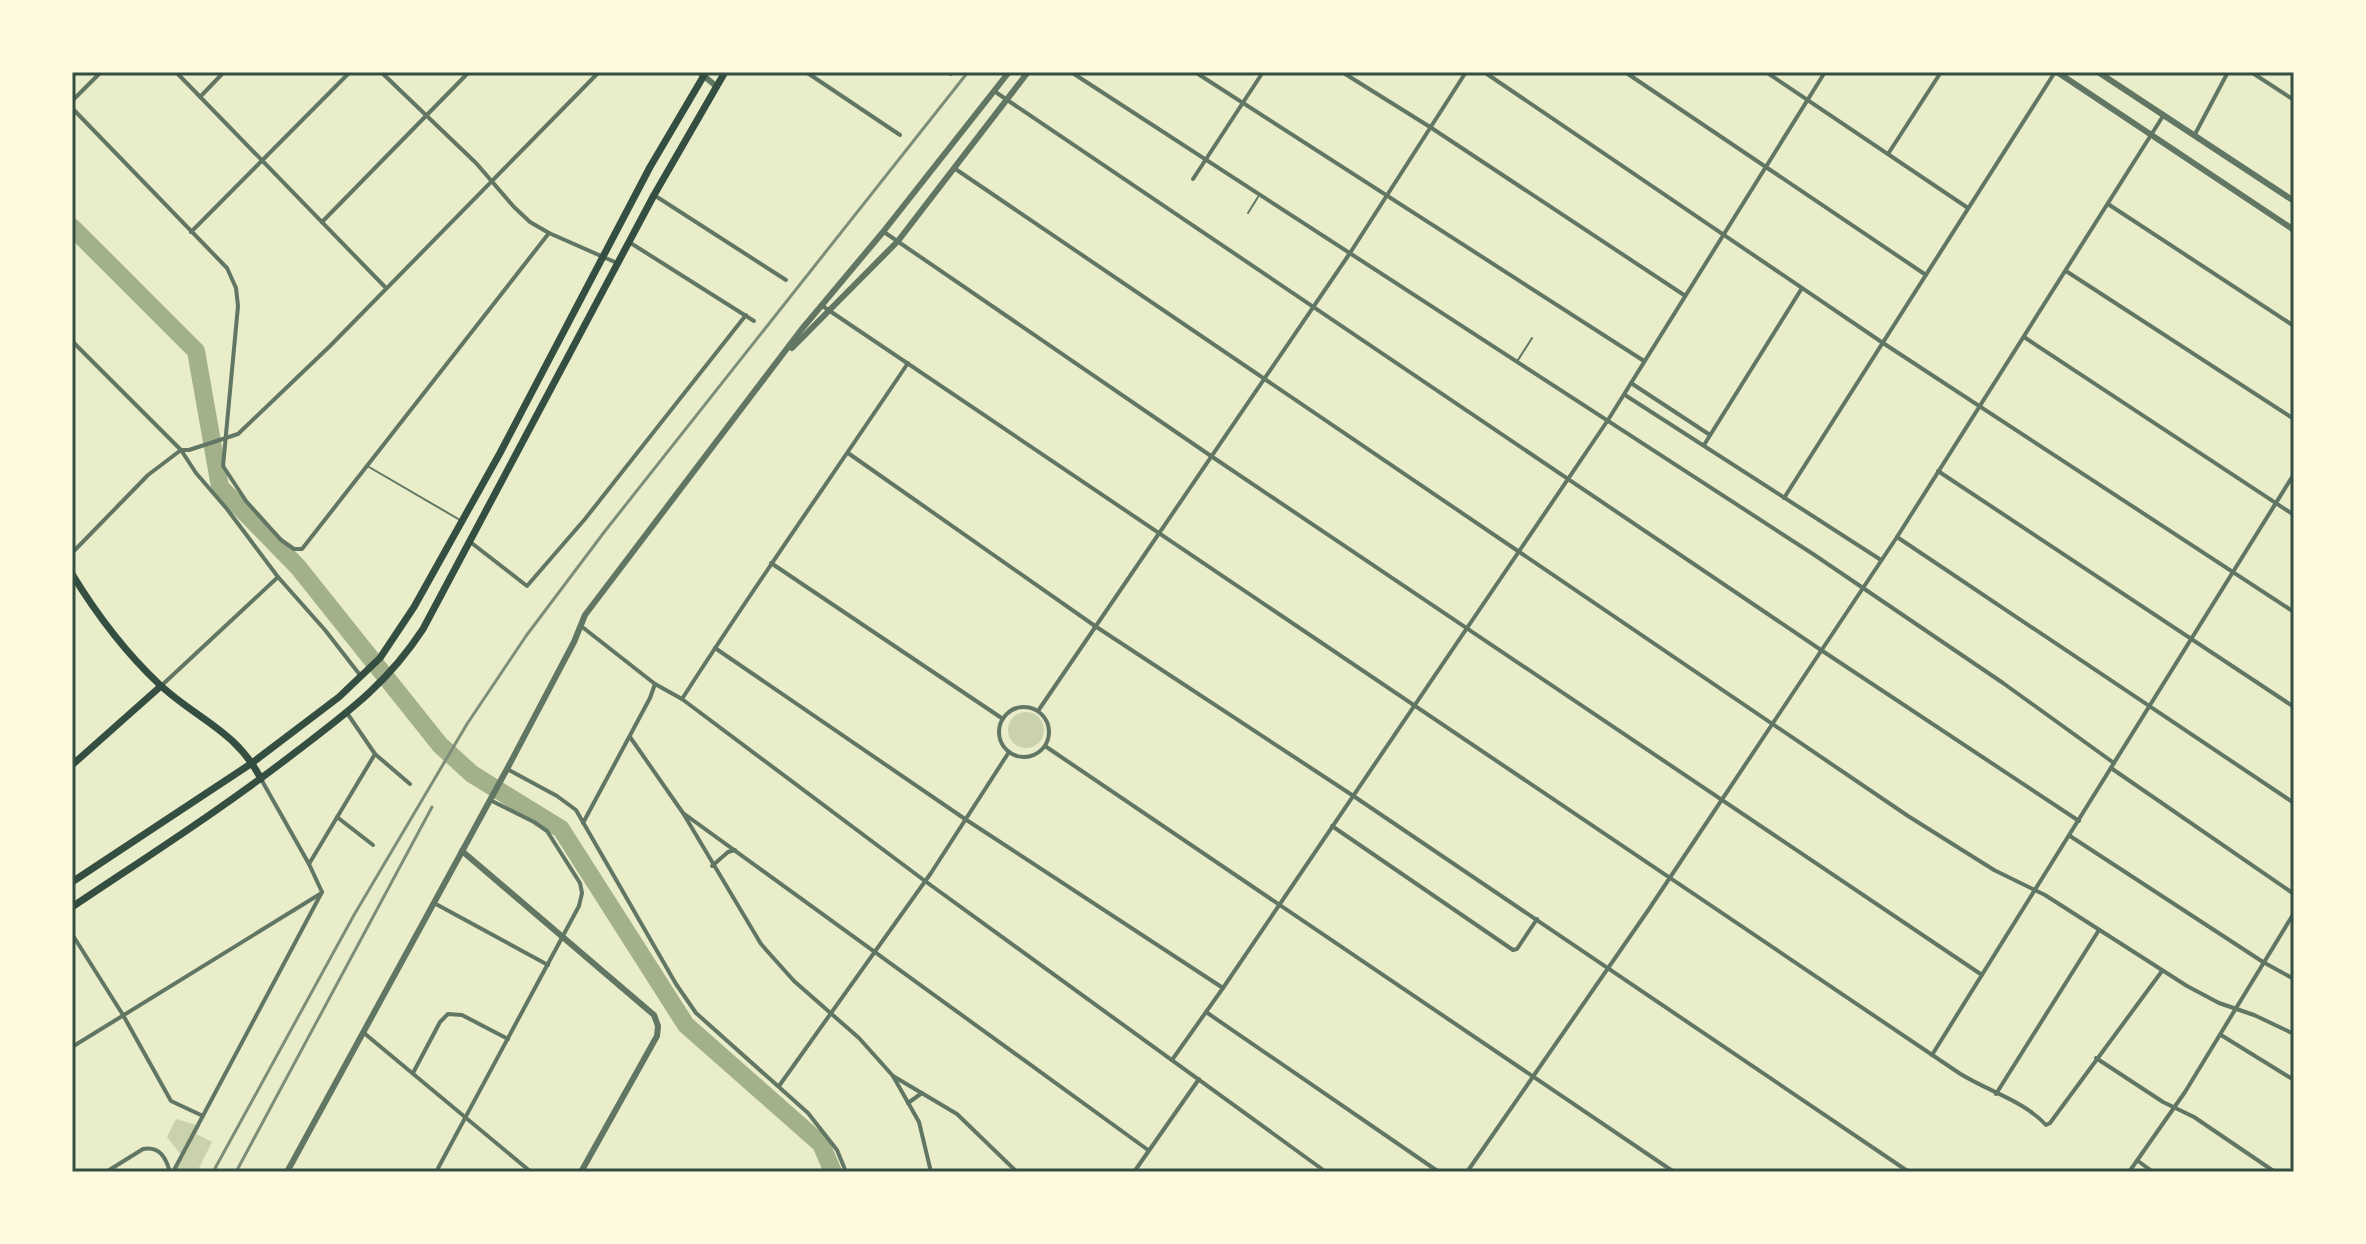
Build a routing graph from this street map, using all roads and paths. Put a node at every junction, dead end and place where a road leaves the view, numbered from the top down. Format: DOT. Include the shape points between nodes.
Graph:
graph roads {
  1 [pos="101,72"];
  2 [pos="176,72"];
  3 [pos="224,72"];
  4 [pos="350,72"];
  5 [pos="381,72"];
  6 [pos="469,72"];
  7 [pos="599,72"];
  8 [pos="725,72"];
  9 [pos="806,72"];
  10 [pos="1009,72"];
  11 [pos="1028,72"];
  12 [pos="1071,72"];
  13 [pos="1195,72"];
  14 [pos="1263,72"];
  15 [pos="1342,72"];
  16 [pos="1466,72"];
  17 [pos="1484,72"];
  18 [pos="1625,72"];
  19 [pos="1766,72"];
  20 [pos="1825,72"];
  21 [pos="1941,72"];
  22 [pos="2056,72"];
  23 [pos="2098,72"];
  24 [pos="2228,72"];
  25 [pos="2251,72"];
  26 [pos="702,73"];
  27 [pos="716,86"];
  28 [pos="994,91"];
  29 [pos="200,97"];
  30 [pos="1005,100"];
  31 [pos="1807,100"];
  32 [pos="2294,100"];
  33 [pos="72,101"];
  34 [pos="1243,103"];
  35 [pos="72,108"];
  36 [pos="426,116"];
  37 [pos="2163,116"];
  38 [pos="1430,127"];
  39 [pos="900,135"];
  40 [pos="2151,135"];
  41 [pos="2194,136"];
  42 [pos="1888,155"];
  43 [pos="261,160"];
  44 [pos="1206,160"];
  45 [pos="1765,166"];
  46 [pos="954,168"];
  47 [pos="1193,179"];
  48 [pos="492,180"];
  49 [pos="654,195"];
  50 [pos="1260,195"];
  51 [pos="1388,196"];
  52 [pos="2294,201"];
  53 [pos="2108,204"];
  54 [pos="1968,208"];
  55 [pos="1248,213"];
  56 [pos="322,222"];
  57 [pos="2294,230"];
  58 [pos="191,232"];
  59 [pos="883,232"];
  60 [pos="549,233"];
  61 [pos="1723,233"];
  62 [pos="898,241"];
  63 [pos="629,242"];
  64 [pos="1350,253"];
  65 [pos="603,256"];
  66 [pos="617,263"];
  67 [pos="2066,271"];
  68 [pos="1926,275"];
  69 [pos="786,280"];
  70 [pos="386,288"];
  71 [pos="1802,288"];
  72 [pos="1684,295"];
  73 [pos="821,305"];
  74 [pos="1313,308"];
  75 [pos="830,312"];
  76 [pos="746,315"];
  77 [pos="754,321"];
  78 [pos="2294,326"];
  79 [pos="2024,337"];
  80 [pos="1532,338"];
  81 [pos="72,341"];
  82 [pos="1883,343"];
  83 [pos="785,354"];
  84 [pos="1517,361"];
  85 [pos="1644,361"];
  86 [pos="908,363"];
  87 [pos="1263,379"];
  88 [pos="1631,383"];
  89 [pos="1624,394"];
  90 [pos="1980,406"];
  91 [pos="2294,419"];
  92 [pos="1608,420"];
  93 [pos="1710,435"];
  94 [pos="227,440"];
  95 [pos="1703,446"];
  96 [pos="181,450"];
  97 [pos="848,453"];
  98 [pos="1211,456"];
  99 [pos="366,465"];
  100 [pos="1938,471"];
  101 [pos="2294,474"];
  102 [pos="1567,479"];
  103 [pos="1784,498"];
  104 [pos="2276,503"];
  105 [pos="2294,515"];
  106 [pos="461,520"];
  107 [pos="1158,532"];
  108 [pos="1897,537"];
  109 [pos="469,541"];
  110 [pos="1518,551"];
  111 [pos="72,553"];
  112 [pos="1881,560"];
  113 [pos="771,563"];
  114 [pos="2233,571"];
  115 [pos="72,574"];
  116 [pos="278,577"];
  117 [pos="1863,588"];
  118 [pos="2294,612"];
  119 [pos="581,626"];
  120 [pos="1095,626"];
  121 [pos="1466,629"];
  122 [pos="2192,639"];
  123 [pos="715,648"];
  124 [pos="1821,650"];
  125 [pos="365,674"];
  126 [pos="655,684"];
  127 [pos="161,686"];
  128 [pos="682,699"];
  129 [pos="1414,705"];
  130 [pos="2151,706"];
  131 [pos="2294,707"];
  132 [pos="1038,711"];
  133 [pos="347,713"];
  134 [pos="1003,719"];
  135 [pos="1773,724"];
  136 [pos="630,737"];
  137 [pos="1045,746"];
  138 [pos="1009,752"];
  139 [pos="375,754"];
  140 [pos="252,763"];
  141 [pos="72,765"];
  142 [pos="2113,766"];
  143 [pos="506,773"];
  144 [pos="261,779"];
  145 [pos="410,784"];
  146 [pos="1352,795"];
  147 [pos="492,797"];
  148 [pos="1722,799"];
  149 [pos="2294,803"];
  150 [pos="683,813"];
  151 [pos="336,816"];
  152 [pos="965,819"];
  153 [pos="2079,821"];
  154 [pos="583,823"];
  155 [pos="1332,826"];
  156 [pos="2069,836"];
  157 [pos="373,845"];
  158 [pos="735,850"];
  159 [pos="462,851"];
  160 [pos="309,864"];
  161 [pos="712,866"];
  162 [pos="1669,878"];
  163 [pos="925,881"];
  164 [pos="72,882"];
  165 [pos="2036,890"];
  166 [pos="322,892"];
  167 [pos="2294,894"];
  168 [pos="434,903"];
  169 [pos="1279,906"];
  170 [pos="72,907"];
  171 [pos="2294,913"];
  172 [pos="1537,919"];
  173 [pos="2099,930"];
  174 [pos="72,934"];
  175 [pos="562,937"];
  176 [pos="873,952"];
  177 [pos="2263,962"];
  178 [pos="548,965"];
  179 [pos="1607,968"];
  180 [pos="2162,971"];
  181 [pos="1982,975"];
  182 [pos="2294,979"];
  183 [pos="1223,988"];
  184 [pos="2235,1008"];
  185 [pos="1206,1012"];
  186 [pos="832,1014"];
  187 [pos="123,1015"];
  188 [pos="364,1033"];
  189 [pos="2294,1034"];
  190 [pos="2221,1035"];
  191 [pos="508,1039"];
  192 [pos="72,1047"];
  193 [pos="1932,1055"];
  194 [pos="2096,1058"];
  195 [pos="1172,1060"];
  196 [pos="413,1073"];
  197 [pos="893,1076"];
  198 [pos="1533,1076"];
  199 [pos="1199,1079"];
  200 [pos="2294,1080"];
  201 [pos="779,1086"];
  202 [pos="922,1093"];
  203 [pos="1996,1094"];
  204 [pos="908,1103"];
  205 [pos="2175,1107"];
  206 [pos="203,1116"];
  207 [pos="465,1118"];
  208 [pos="1148,1150"];
  209 [pos="2138,1161"];
  210 [pos="106,1172"];
  211 [pos="172,1172"];
  212 [pos="287,1172"];
  213 [pos="436,1172"];
  214 [pos="531,1172"];
  215 [pos="581,1172"];
  216 [pos="846,1172"];
  217 [pos="931,1172"];
  218 [pos="1017,1172"];
  219 [pos="1134,1172"];
  220 [pos="1326,1172"];
  221 [pos="1439,1172"];
  222 [pos="1467,1172"];
  223 [pos="1674,1172"];
  224 [pos="1909,1172"];
  225 [pos="2129,1172"];
  226 [pos="2153,1172"];
  227 [pos="2275,1172"];
  1 -- 33 [label="street"];
  2 -- 29 [label="street"];
  3 -- 29 [label="street"];
  4 -- 43 [label="street"];
  5 -- 36 [label="street"];
  6 -- 36 [label="street"];
  7 -- 48 [label="street"];
  8 -- 27 [label="main road"];
  9 -- 39 [label="street"];
  10 -- 28 [label="street"];
  11 -- 30 [label="street"];
  12 -- 44 [label="street"];
  13 -- 34 [label="street"];
  14 -- 34 [label="street"];
  15 -- 38 [label="street"];
  16 -- 38 [label="street"];
  17 -- 61 [label="street"];
  18 -- 45 [label="street"];
  19 -- 31 [label="street"];
  20 -- 31 [label="street"];
  21 -- 42 [label="street"];
  22 -- 40 [label="street"];
  22 -- 54 [label="street"];
  23 -- 37 [label="street"];
  24 -- 41 [label="street"];
  25 -- 32 [label="street"];
  26 -- 27 [label="street"];
  26 -- 65 [label="main road"];
  27 -- 49 [label="main road"];
  28 -- 30 [label="street"];
  28 -- 59 [label="street"];
  29 -- 43 [label="street"];
  30 -- 46 [label="street"];
  30 -- 74 [label="street"];
  31 -- 42 [label="street"];
  31 -- 45 [label="street"];
  34 -- 44 [label="street"];
  34 -- 51 [label="street"];
  35 -- 58 [label="street"];
  36 -- 48 [label="street"];
  36 -- 56 [label="street"];
  37 -- 40 [label="street"];
  37 -- 41 [label="street"];
  38 -- 51 [label="street"];
  38 -- 72 [label="street"];
  40 -- 53 [label="street"];
  40 -- 57 [label="street"];
  41 -- 52 [label="street"];
  42 -- 54 [label="street"];
  43 -- 56 [label="street"];
  43 -- 58 [label="street"];
  44 -- 47 [label="street"];
  44 -- 50 [label="street"];
  45 -- 61 [label="street"];
  45 -- 68 [label="street"];
  46 -- 62 [label="street"];
  46 -- 87 [label="street"];
  48 -- 60 [label="street" via="522,215"];
  48 -- 70 [label="street"];
  49 -- 63 [label="main road"];
  49 -- 69 [label="street"];
  50 -- 55 [label="lane"];
  50 -- 64 [label="street"];
  51 -- 64 [label="street"];
  51 -- 85 [label="street"];
  53 -- 67 [label="street"];
  53 -- 78 [label="street"];
  54 -- 68 [label="street"];
  56 -- 70 [label="street"];
  58 -- 94 [label="street" via="227,268 236,288"];
  59 -- 62 [label="street"];
  59 -- 73 [label="street"];
  60 -- 65 [label="street"];
  60 -- 99 [label="street"];
  61 -- 71 [label="street"];
  61 -- 72 [label="street"];
  62 -- 75 [label="street"];
  62 -- 98 [label="street"];
  63 -- 66 [label="main road"];
  63 -- 76 [label="street"];
  64 -- 74 [label="street"];
  64 -- 84 [label="street"];
  65 -- 66 [label="street"];
  65 -- 106 [label="main road"];
  66 -- 109 [label="main road"];
  67 -- 79 [label="street"];
  67 -- 91 [label="street"];
  68 -- 82 [label="street"];
  70 -- 94 [label="street" via="276,400"];
  71 -- 82 [label="street"];
  71 -- 93 [label="street"];
  72 -- 85 [label="street"];
  73 -- 75 [label="street"];
  73 -- 83 [label="street"];
  74 -- 87 [label="street"];
  74 -- 102 [label="street"];
  75 -- 83 [label="street"];
  75 -- 86 [label="street"];
  76 -- 77 [label="street"];
  76 -- 109 [label="street" via="527,586"];
  79 -- 90 [label="street"];
  79 -- 104 [label="street"];
  80 -- 84 [label="lane"];
  81 -- 96 [label="street"];
  82 -- 90 [label="street"];
  82 -- 103 [label="street"];
  83 -- 119 [label="street"];
  84 -- 92 [label="street"];
  85 -- 88 [label="street"];
  86 -- 97 [label="street"];
  86 -- 107 [label="street"];
  87 -- 98 [label="street"];
  87 -- 110 [label="street"];
  88 -- 89 [label="street"];
  88 -- 93 [label="street"];
  89 -- 92 [label="street"];
  89 -- 95 [label="street"];
  90 -- 100 [label="street"];
  90 -- 114 [label="street"];
  92 -- 102 [label="street"];
  92 -- 117 [label="street"];
  93 -- 95 [label="street"];
  94 -- 96 [label="street"];
  94 -- 99 [label="street" via="226,473 294,549 302,549"];
  95 -- 103 [label="street"];
  96 -- 111 [label="street" via="148,475"];
  96 -- 116 [label="street"];
  97 -- 113 [label="street"];
  97 -- 120 [label="street"];
  98 -- 107 [label="street"];
  98 -- 121 [label="street"];
  99 -- 106 [label="lane"];
  100 -- 108 [label="street"];
  100 -- 122 [label="street"];
  101 -- 104 [label="street"];
  102 -- 110 [label="street"];
  102 -- 124 [label="street"];
  103 -- 112 [label="street"];
  104 -- 105 [label="street"];
  104 -- 114 [label="street"];
  106 -- 125 [label="main road" via="414,607"];
  107 -- 120 [label="street"];
  107 -- 129 [label="street"];
  108 -- 112 [label="street"];
  108 -- 130 [label="street"];
  109 -- 133 [label="main road" via="423,629 391,673"];
  110 -- 121 [label="street"];
  110 -- 135 [label="street"];
  112 -- 117 [label="street"];
  113 -- 123 [label="street"];
  113 -- 134 [label="street"];
  114 -- 118 [label="street"];
  114 -- 122 [label="street"];
  115 -- 127 [label="main road" via="116,639"];
  116 -- 125 [label="street"];
  116 -- 127 [label="street"];
  117 -- 124 [label="street"];
  117 -- 142 [label="street"];
  119 -- 126 [label="street"];
  119 -- 143 [label="street"];
  120 -- 132 [label="street"];
  120 -- 146 [label="street"];
  121 -- 129 [label="street"];
  121 -- 148 [label="street"];
  122 -- 130 [label="street"];
  122 -- 131 [label="street"];
  123 -- 128 [label="street"];
  123 -- 152 [label="street"];
  124 -- 135 [label="street"];
  124 -- 153 [label="street"];
  125 -- 140 [label="main road"];
  126 -- 128 [label="street"];
  126 -- 136 [label="street"];
  127 -- 140 [label="main road" via="228,735"];
  127 -- 141 [label="main road"];
  128 -- 163 [label="street"];
  129 -- 146 [label="street"];
  129 -- 162 [label="street"];
  130 -- 142 [label="street"];
  130 -- 149 [label="street"];
  132 -- 134 [label="street" via="1022,707"];
  132 -- 137 [label="street" via="1050,731"];
  133 -- 139 [label="street"];
  133 -- 144 [label="main road"];
  134 -- 138 [label="street" via="1000,741"];
  135 -- 148 [label="street"];
  135 -- 165 [label="street" via="1974,858"];
  136 -- 150 [label="street"];
  136 -- 154 [label="street"];
  137 -- 138 [label="street" via="1032,756"];
  137 -- 169 [label="street"];
  138 -- 152 [label="street"];
  139 -- 145 [label="street"];
  139 -- 151 [label="street"];
  140 -- 144 [label="main road"];
  140 -- 164 [label="main road"];
  142 -- 153 [label="street"];
  142 -- 167 [label="street"];
  143 -- 147 [label="street"];
  143 -- 154 [label="street" via="568,803"];
  144 -- 160 [label="street"];
  144 -- 170 [label="main road"];
  146 -- 155 [label="street"];
  146 -- 172 [label="street"];
  147 -- 159 [label="street"];
  147 -- 175 [label="street" via="547,831 580,883 579,906"];
  148 -- 162 [label="street"];
  148 -- 181 [label="street"];
  150 -- 158 [label="street"];
  150 -- 161 [label="street"];
  151 -- 157 [label="street"];
  151 -- 160 [label="street"];
  152 -- 163 [label="street"];
  152 -- 183 [label="street"];
  153 -- 156 [label="street"];
  154 -- 201 [label="street" via="696,1013"];
  155 -- 169 [label="street"];
  155 -- 172 [label="street" via="1513,950"];
  156 -- 165 [label="street"];
  156 -- 177 [label="street"];
  158 -- 161 [label="street"];
  158 -- 176 [label="street"];
  159 -- 168 [label="street"];
  159 -- 175 [label="street"];
  160 -- 166 [label="street"];
  161 -- 186 [label="street" via="770,955"];
  162 -- 179 [label="street"];
  162 -- 193 [label="street"];
  163 -- 176 [label="street"];
  163 -- 195 [label="street"];
  165 -- 173 [label="street"];
  165 -- 181 [label="street"];
  166 -- 187 [label="street"];
  166 -- 206 [label="street"];
  168 -- 178 [label="street"];
  168 -- 188 [label="street"];
  169 -- 183 [label="street"];
  169 -- 198 [label="street"];
  171 -- 177 [label="street"];
  172 -- 179 [label="street"];
  173 -- 180 [label="street"];
  173 -- 203 [label="street"];
  174 -- 187 [label="street"];
  175 -- 178 [label="street"];
  175 -- 215 [label="street" via="654,1015 658,1026"];
  176 -- 186 [label="street"];
  176 -- 208 [label="street"];
  177 -- 182 [label="street"];
  177 -- 184 [label="street"];
  178 -- 191 [label="street"];
  179 -- 198 [label="street"];
  179 -- 224 [label="street"];
  180 -- 184 [label="street"];
  180 -- 194 [label="street"];
  181 -- 193 [label="street"];
  183 -- 185 [label="street"];
  184 -- 189 [label="street"];
  184 -- 190 [label="street"];
  185 -- 195 [label="street"];
  185 -- 221 [label="street"];
  186 -- 197 [label="street"];
  186 -- 201 [label="street"];
  187 -- 192 [label="street"];
  187 -- 206 [label="street" via="171,1101"];
  188 -- 196 [label="street"];
  188 -- 212 [label="street"];
  190 -- 200 [label="street"];
  190 -- 205 [label="street"];
  191 -- 196 [label="street" via="462,1015 448,1014"];
  191 -- 207 [label="street"];
  193 -- 203 [label="street"];
  194 -- 203 [label="street" via="2047,1125"];
  194 -- 205 [label="street"];
  195 -- 199 [label="street"];
  196 -- 207 [label="street"];
  197 -- 202 [label="street"];
  197 -- 204 [label="street"];
  198 -- 222 [label="street"];
  198 -- 223 [label="street"];
  199 -- 208 [label="street"];
  199 -- 220 [label="street"];
  201 -- 216 [label="street" via="837,1150"];
  202 -- 204 [label="street"];
  202 -- 218 [label="street" via="957,1114"];
  204 -- 217 [label="street" via="919,1122"];
  205 -- 209 [label="street"];
  205 -- 227 [label="street"];
  206 -- 211 [label="street"];
  207 -- 213 [label="street"];
  207 -- 214 [label="street"];
  208 -- 219 [label="street"];
  209 -- 225 [label="street"];
  209 -- 226 [label="street"];
  210 -- 211 [label="street" via="149,1148 160,1152"];
}
